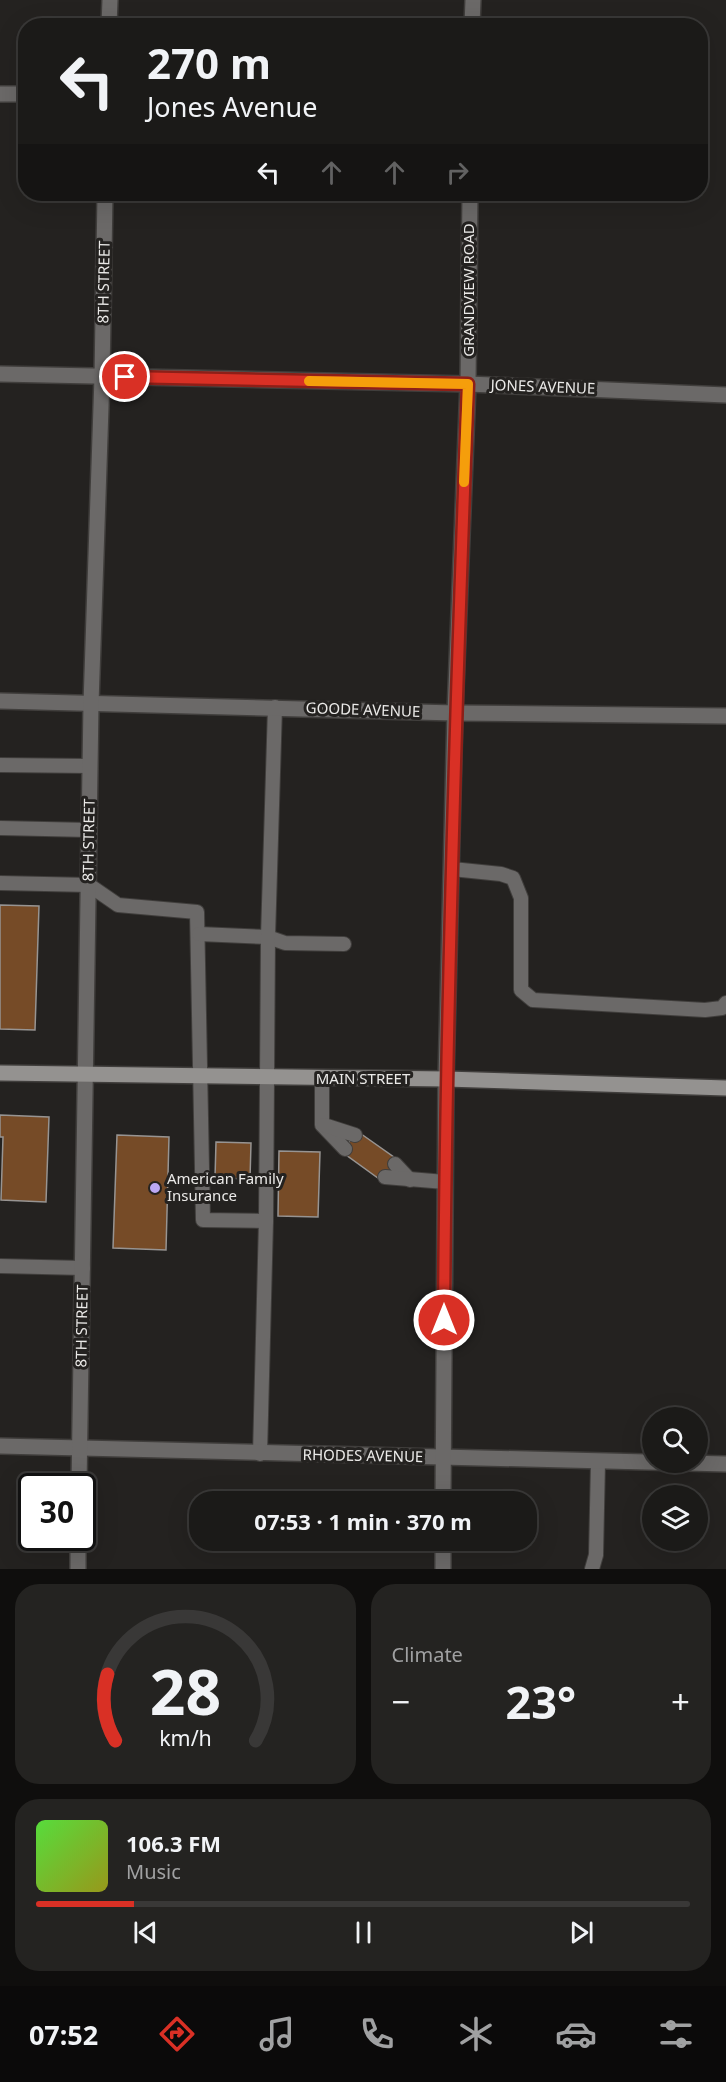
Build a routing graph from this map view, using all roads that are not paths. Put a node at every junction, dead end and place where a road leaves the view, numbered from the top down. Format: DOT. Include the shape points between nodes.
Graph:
graph roads {
  1 [pos="110,0"];
  2 [pos="473,0"];
  3 [pos="109,18"];
  4 [pos="472,18"];
  5 [pos="0,94"];
  6 [pos="18,94"];
  7 [pos="105,201"];
  8 [pos="470,201"];
  9 [pos="0,374"];
  10 [pos="102,377"];
  11 [pos="468,384"];
  12 [pos="726,395"];
  13 [pos="0,700"];
  14 [pos="91,704"];
  15 [pos="275,707"];
  16 [pos="455,712"];
  17 [pos="726,716"];
  18 [pos="0,765"];
  19 [pos="90,766"];
  20 [pos="0,828"];
  21 [pos="89,830"];
  22 [pos="452,869"];
  23 [pos="0,883"];
  24 [pos="89,885"];
  25 [pos="199,934"];
  26 [pos="268,937"];
  27 [pos="344,944"];
  28 [pos="726,1003"];
  29 [pos="0,1073"];
  30 [pos="87,1074"];
  31 [pos="201,1076"];
  32 [pos="266,1078"];
  33 [pos="322,1078"];
  34 [pos="446,1079"];
  35 [pos="726,1088"];
  36 [pos="322,1125"];
  37 [pos="355,1135"];
  38 [pos="345,1149"];
  39 [pos="395,1164"];
  40 [pos="385,1177"];
  41 [pos="410,1180"];
  42 [pos="445,1182"];
  43 [pos="266,1221"];
  44 [pos="0,1266"];
  45 [pos="83,1268"];
  46 [pos="0,1446"];
  47 [pos="80,1449"];
  48 [pos="260,1454"];
  49 [pos="444,1458"];
  50 [pos="598,1462"];
  51 [pos="726,1464"];
  52 [pos="79,1473"];
  53 [pos="443,1491"];
  54 [pos="78,1551"];
  55 [pos="443,1551"];
  56 [pos="78,1569"];
  57 [pos="443,1569"];
  58 [pos="593,1569"];
  1 -- 3 [label="street"];
  2 -- 4 [label="street"];
  5 -- 6 [label="street"];
  7 -- 10 [label="street, 8TH STREET"];
  8 -- 11 [label="street, GRANDVIEW ROAD"];
  9 -- 10 [label="street, JONES AVENUE"];
  10 -- 11 [label="street, JONES AVENUE"];
  10 -- 14 [label="street, 8TH STREET"];
  11 -- 12 [label="street, JONES AVENUE"];
  11 -- 16 [label="street, GRANDVIEW ROAD"];
  13 -- 14 [label="street, GOODE AVENUE"];
  14 -- 15 [label="street, GOODE AVENUE"];
  14 -- 19 [label="street, 8TH STREET"];
  15 -- 16 [label="street, GOODE AVENUE"];
  15 -- 26 [label="lane"];
  16 -- 17 [label="street, GOODE AVENUE"];
  16 -- 22 [label="street, GRANDVIEW ROAD"];
  18 -- 19 [label="lane"];
  19 -- 21 [label="street, 8TH STREET"];
  20 -- 21 [label="lane"];
  21 -- 24 [label="street, 8TH STREET"];
  22 -- 28 [label="lane" via="513,878 521,898 521,990 533,1000 705,1010 722,1008"];
  22 -- 34 [label="street, GRANDVIEW ROAD"];
  23 -- 24 [label="lane"];
  24 -- 25 [label="lane" via="118,904 197,912"];
  24 -- 30 [label="street, 8TH STREET"];
  25 -- 26 [label="lane"];
  25 -- 31 [label="lane"];
  26 -- 27 [label="lane" via="285,943"];
  26 -- 32 [label="lane"];
  29 -- 30 [label="main road, MAIN STREET"];
  30 -- 31 [label="main road, MAIN STREET"];
  30 -- 45 [label="street, 8TH STREET"];
  31 -- 32 [label="main road, MAIN STREET"];
  31 -- 43 [label="lane" via="202,1220"];
  32 -- 33 [label="main road, MAIN STREET"];
  32 -- 43 [label="lane"];
  33 -- 34 [label="main road, MAIN STREET"];
  33 -- 36 [label="lane"];
  34 -- 35 [label="main road, MAIN STREET"];
  34 -- 42 [label="street, GRANDVIEW ROAD"];
  36 -- 37 [label="lane"];
  36 -- 38 [label="lane"];
  39 -- 41 [label="lane"];
  40 -- 41 [label="lane"];
  41 -- 42 [label="lane"];
  42 -- 49 [label="street, GRANDVIEW ROAD"];
  43 -- 48 [label="lane"];
  44 -- 45 [label="lane"];
  45 -- 47 [label="street, 8TH STREET"];
  46 -- 47 [label="street, RHODES AVENUE"];
  47 -- 48 [label="street, RHODES AVENUE"];
  47 -- 52 [label="street, 8TH STREET"];
  48 -- 49 [label="street, RHODES AVENUE"];
  49 -- 50 [label="street, RHODES AVENUE"];
  49 -- 53 [label="street, GRANDVIEW ROAD"];
  50 -- 51 [label="street, RHODES AVENUE"];
  50 -- 58 [label="lane" via="597,1555"];
  54 -- 56 [label="street"];
  55 -- 57 [label="street"];
}
